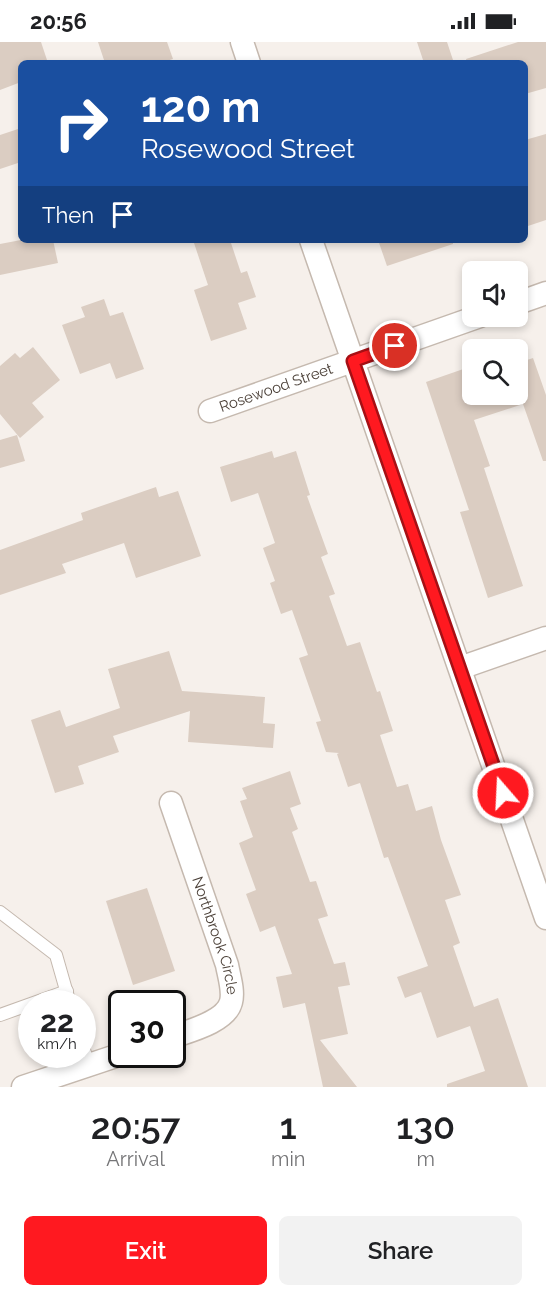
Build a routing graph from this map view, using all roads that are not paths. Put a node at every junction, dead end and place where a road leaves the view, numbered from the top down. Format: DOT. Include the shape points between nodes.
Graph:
graph roads {
  1 [pos="312,243"];
  2 [pos="546,293"];
  3 [pos="528,299"];
  4 [pos="462,322"];
  5 [pos="353,361"];
  6 [pos="210,411"];
  7 [pos="546,638"];
  8 [pos="459,668"];
  9 [pos="171,803"];
  10 [pos="0,912"];
  11 [pos="546,918"];
  12 [pos="66,990"];
  13 [pos="18,1010"];
  14 [pos="0,1015"];
  15 [pos="186,1032"];
  16 [pos="59,1068"];
  17 [pos="23,1087"];
  1 -- 5 [label="street"];
  2 -- 3 [label="street"];
  4 -- 5 [label="street, Rosewood Street"];
  5 -- 6 [label="street, Rosewood Street"];
  5 -- 8 [label="street"];
  7 -- 8 [label="street"];
  8 -- 11 [label="street"];
  9 -- 15 [label="street, Northbrook Circle" via="231,986 231,1003 222,1015"];
  10 -- 12 [label="lane" via="56,955"];
  13 -- 14 [label="lane"];
  16 -- 17 [label="street"];
}
